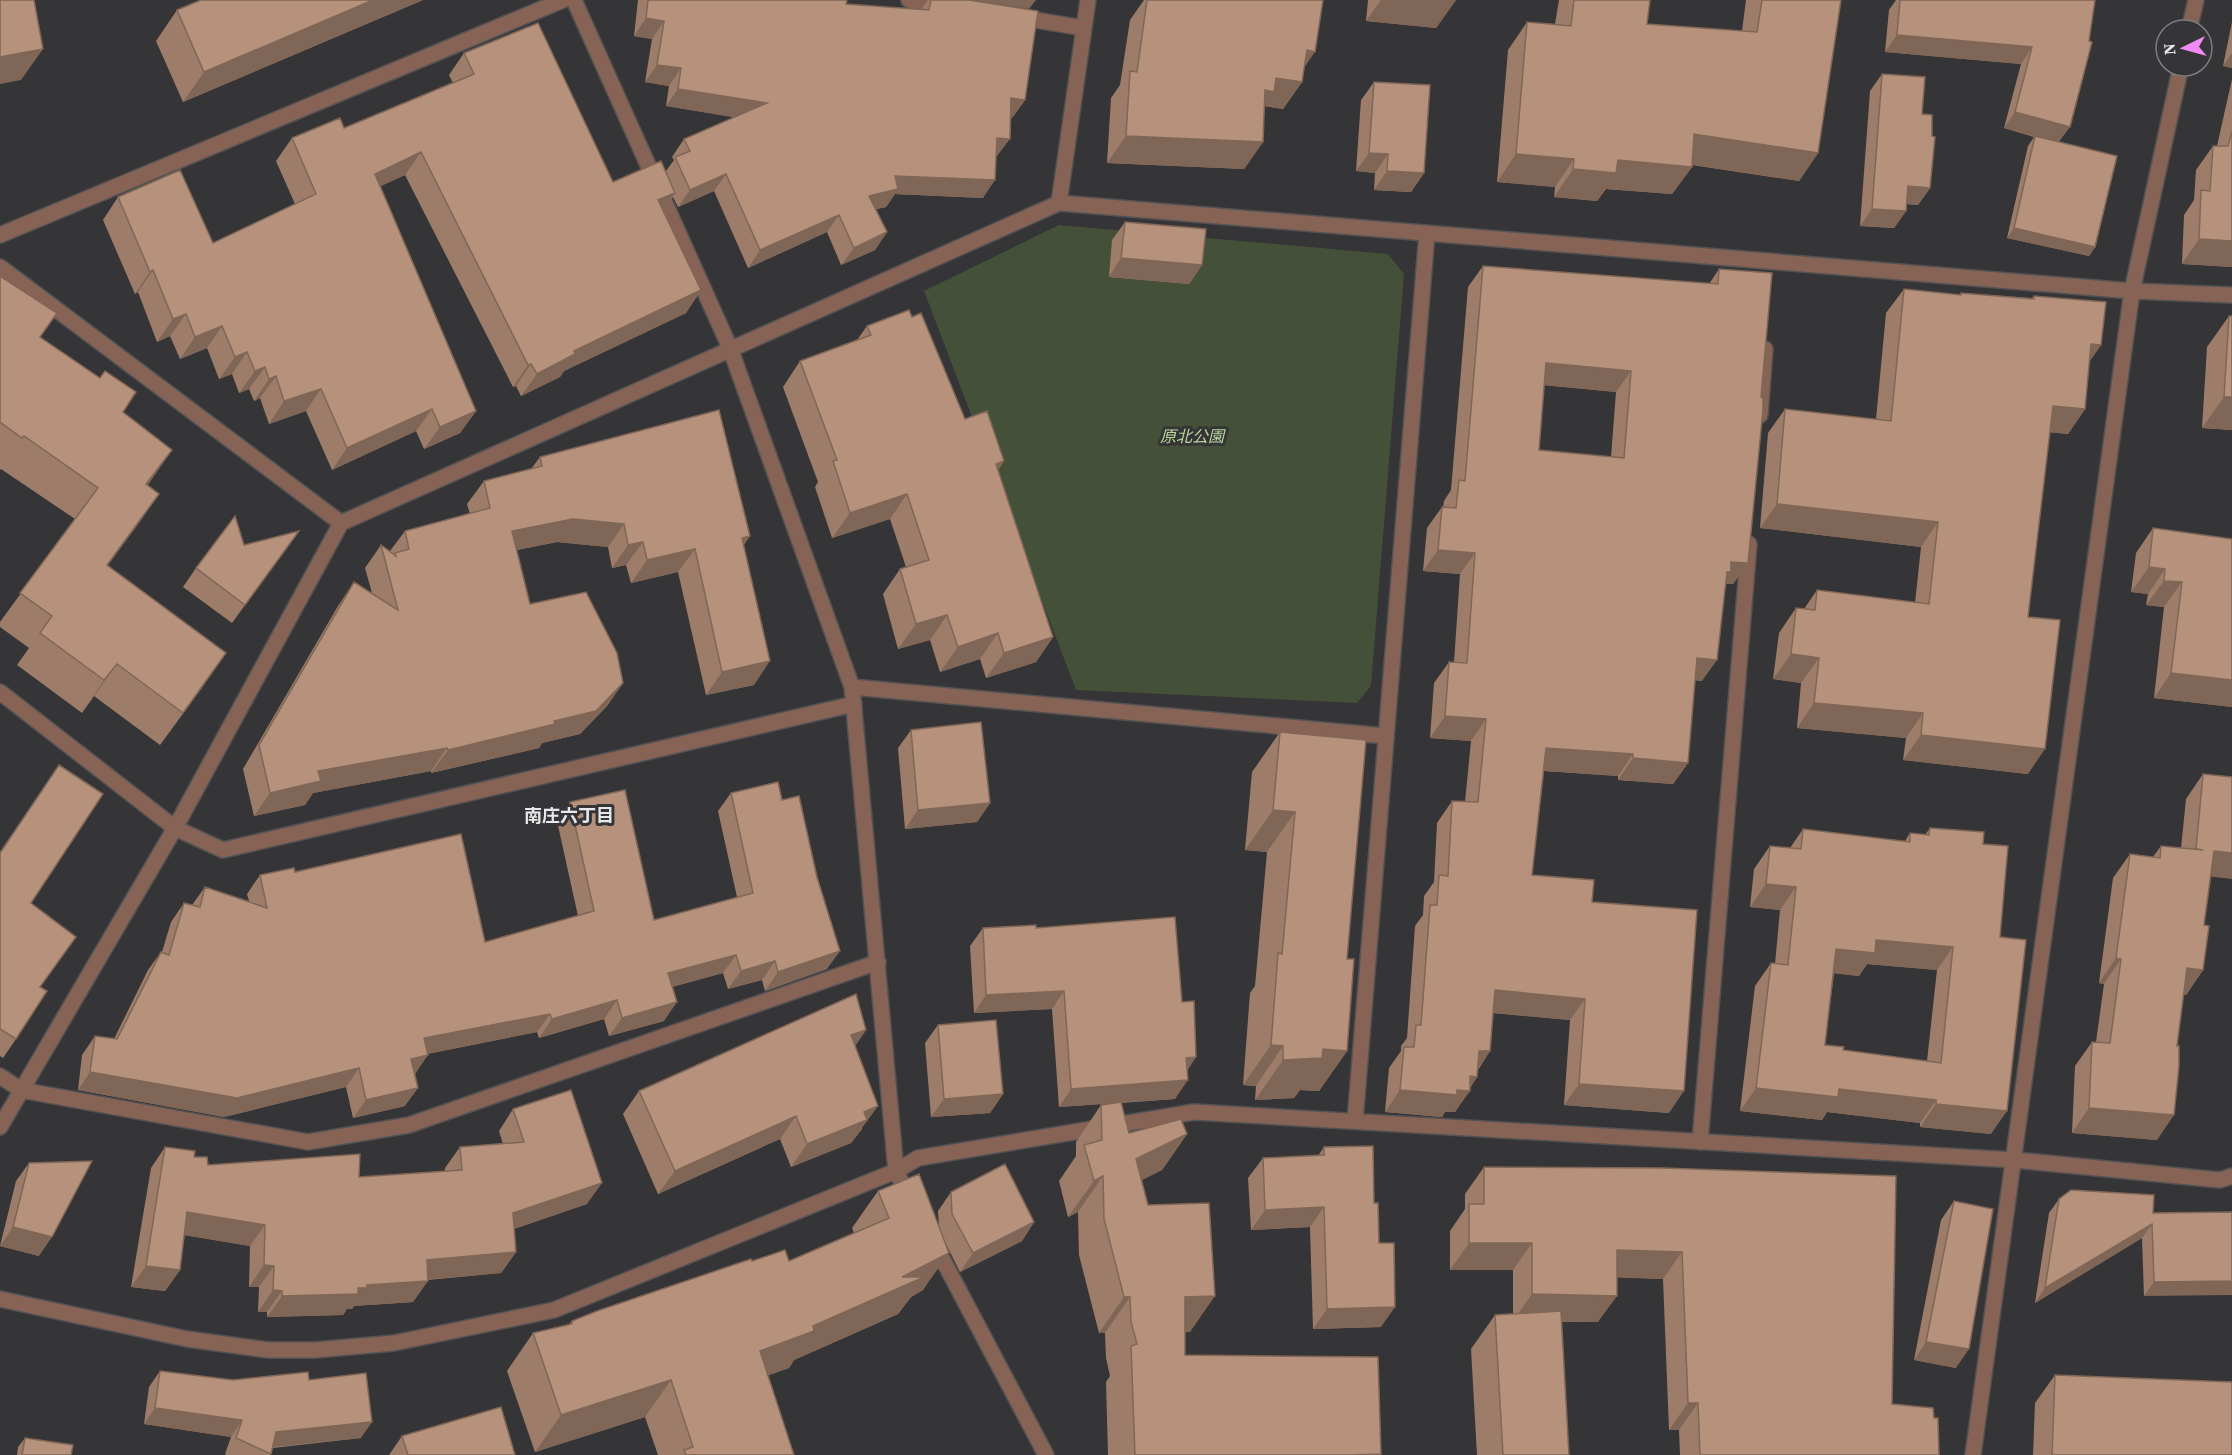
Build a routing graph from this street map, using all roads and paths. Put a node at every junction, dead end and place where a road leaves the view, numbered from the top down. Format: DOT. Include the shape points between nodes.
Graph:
graph roads {
  1 [pos="563,0"];
  2 [pos="574,0"];
  3 [pos="909,0"];
  4 [pos="1088,0"];
  5 [pos="2196,0"];
  6 [pos="955,7"];
  7 [pos="1002,15"];
  8 [pos="2192,18"];
  9 [pos="1083,28"];
  10 [pos="2178,78"];
  11 [pos="1059,203"];
  12 [pos="1427,233"];
  13 [pos="0,235"];
  14 [pos="0,267"];
  15 [pos="2132,291"];
  16 [pos="2232,295"];
  17 [pos="1766,333"];
  18 [pos="730,348"];
  19 [pos="1758,428"];
  20 [pos="341,523"];
  21 [pos="1751,524"];
  22 [pos="852,687"];
  23 [pos="0,692"];
  24 [pos="854,704"];
  25 [pos="1386,736"];
  26 [pos="175,828"];
  27 [pos="878,962"];
  28 [pos="0,1076"];
  29 [pos="21,1090"];
  30 [pos="1354,1121"];
  31 [pos="0,1127"];
  32 [pos="1700,1142"];
  33 [pos="2015,1160"];
  34 [pos="896,1171"];
  35 [pos="2232,1176"];
  36 [pos="907,1192"];
  37 [pos="929,1234"];
  38 [pos="0,1299"];
  39 [pos="1046,1455"];
  40 [pos="1973,1455"];
  1 -- 13 [label="street"];
  2 -- 18 [label="street"];
  3 -- 6 [label="street"];
  4 -- 9 [label="street"];
  5 -- 8 [label="street"];
  7 -- 9 [label="street"];
  9 -- 11 [label="street"];
  10 -- 15 [label="street"];
  11 -- 12 [label="street"];
  11 -- 18 [label="street"];
  12 -- 15 [label="street" via="1772,268"];
  12 -- 25 [label="street"];
  14 -- 20 [label="street"];
  15 -- 16 [label="street"];
  15 -- 33 [label="street"];
  17 -- 19 [label="street"];
  18 -- 20 [label="street"];
  18 -- 22 [label="street"];
  20 -- 26 [label="street"];
  21 -- 32 [label="street"];
  22 -- 24 [label="street"];
  22 -- 25 [label="street"];
  23 -- 26 [label="street"];
  24 -- 26 [label="street" via="223,850"];
  24 -- 27 [label="street"];
  25 -- 30 [label="street"];
  26 -- 29 [label="street"];
  27 -- 29 [label="street" via="409,1125 308,1142"];
  27 -- 34 [label="street"];
  28 -- 29 [label="street"];
  29 -- 31 [label="street"];
  30 -- 32 [label="street"];
  30 -- 34 [label="street" via="1194,1112 918,1158"];
  32 -- 33 [label="street"];
  33 -- 35 [label="street" via="2220,1180"];
  33 -- 40 [label="street"];
  34 -- 36 [label="street"];
  34 -- 38 [label="street" via="554,1310 394,1343 268,1350 187,1340"];
  37 -- 39 [label="street"];
}
